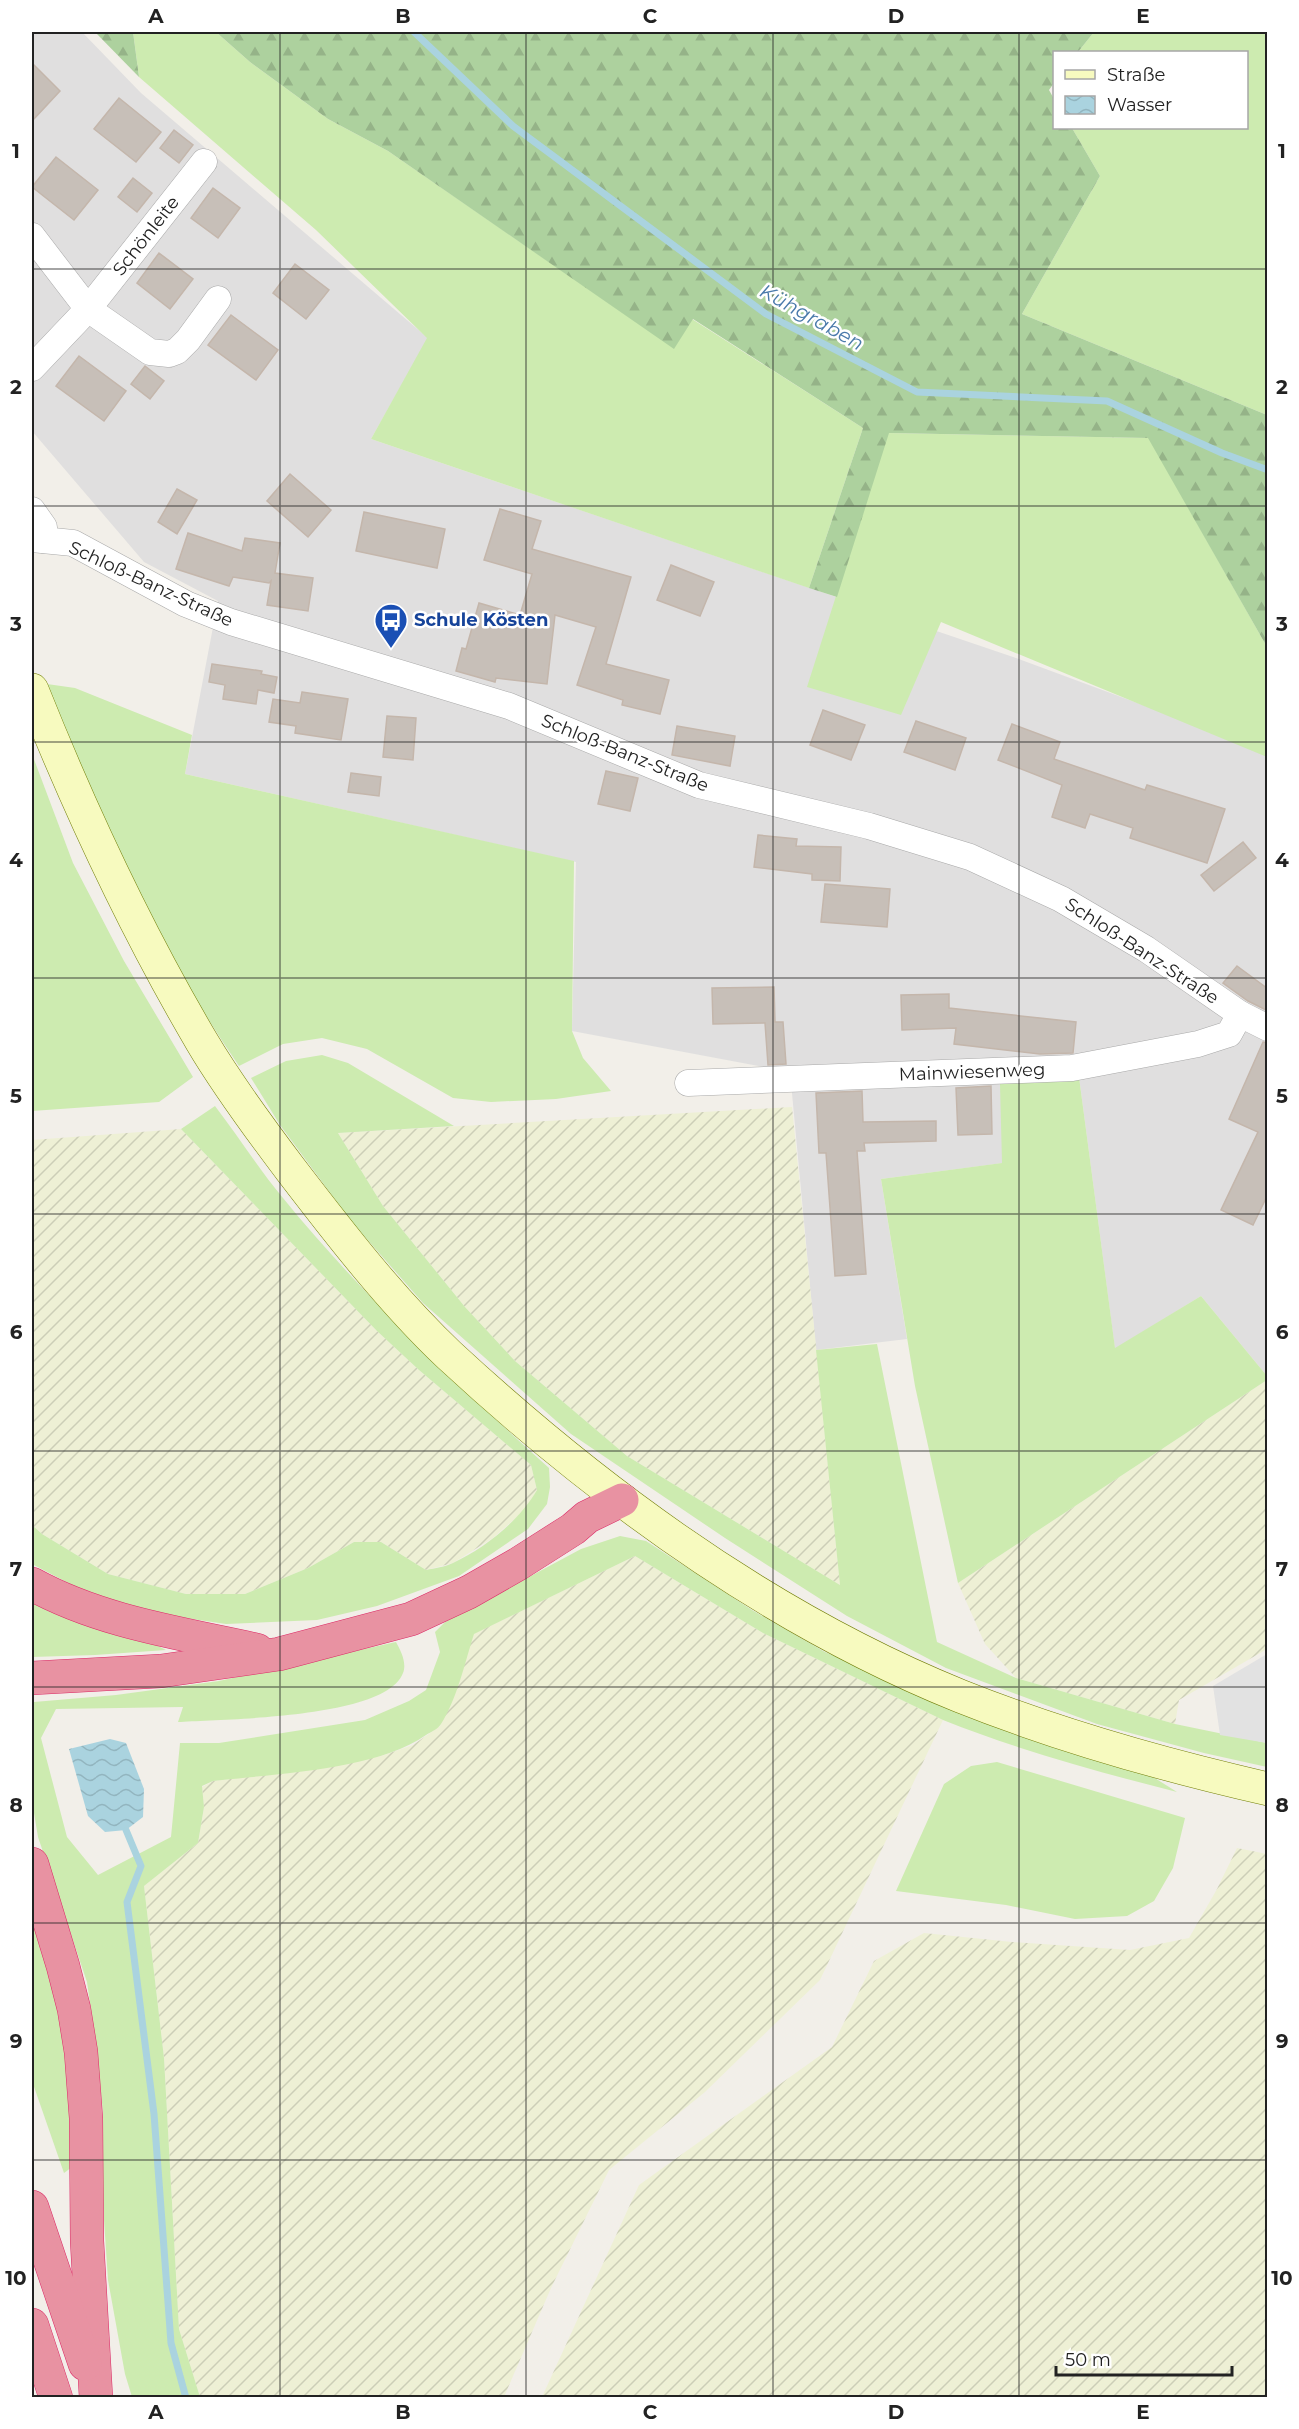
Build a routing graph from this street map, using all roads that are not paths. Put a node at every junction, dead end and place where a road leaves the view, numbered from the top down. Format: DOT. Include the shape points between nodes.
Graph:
graph roads {
  1 [pos="204,162"];
  2 [pos="32,236"];
  3 [pos="218,299"];
  4 [pos="88,309"];
  5 [pos="32,368"];
  6 [pos="32,510"];
  7 [pos="38,540"];
  8 [pos="32,690"];
  9 [pos="1240,1014"];
  10 [pos="1268,1029"];
  11 [pos="688,1083"];
  12 [pos="622,1500"];
  13 [pos="32,1584"];
  14 [pos="279,1654"];
  15 [pos="32,1678"];
  16 [pos="1268,1789"];
  17 [pos="32,1864"];
  18 [pos="32,2207"];
  19 [pos="32,2325"];
  20 [pos="56,2397"];
  21 [pos="96,2397"];
  1 -- 4 [label="street, Schönleite"];
  2 -- 4 [label="street"];
  3 -- 4 [label="street" via="188,340 169,354 150,352"];
  4 -- 5 [label="street, Schönleite"];
  6 -- 7 [label="street" via="44,527"];
  7 -- 9 [label="street, Schloß-Banz-Straße" via="73,543 186,604 231,622 509,706 699,785 869,826 970,857 1061,899 1146,949"];
  8 -- 12 [label="street" via="83,809 148,944 203,1044 260,1129 368,1268 448,1353"];
  9 -- 10 [label="street, Schloß-Banz-Straße"];
  9 -- 11 [label="street, Mainwiesenweg" via="1229,1034 1218,1038 1072,1068"];
  12 -- 14 [label="highway" via="587,1517 469,1592 418,1616"];
  12 -- 16 [label="street" via="766,1598 860,1650 959,1695 1135,1757"];
  13 -- 14 [label="highway" via="60,1600 122,1621"];
  14 -- 15 [label="highway" via="161,1671"];
  17 -- 21 [label="highway" via="79,2032"];
  18 -- 21 [label="highway"];
  19 -- 20 [label="highway"];
}
